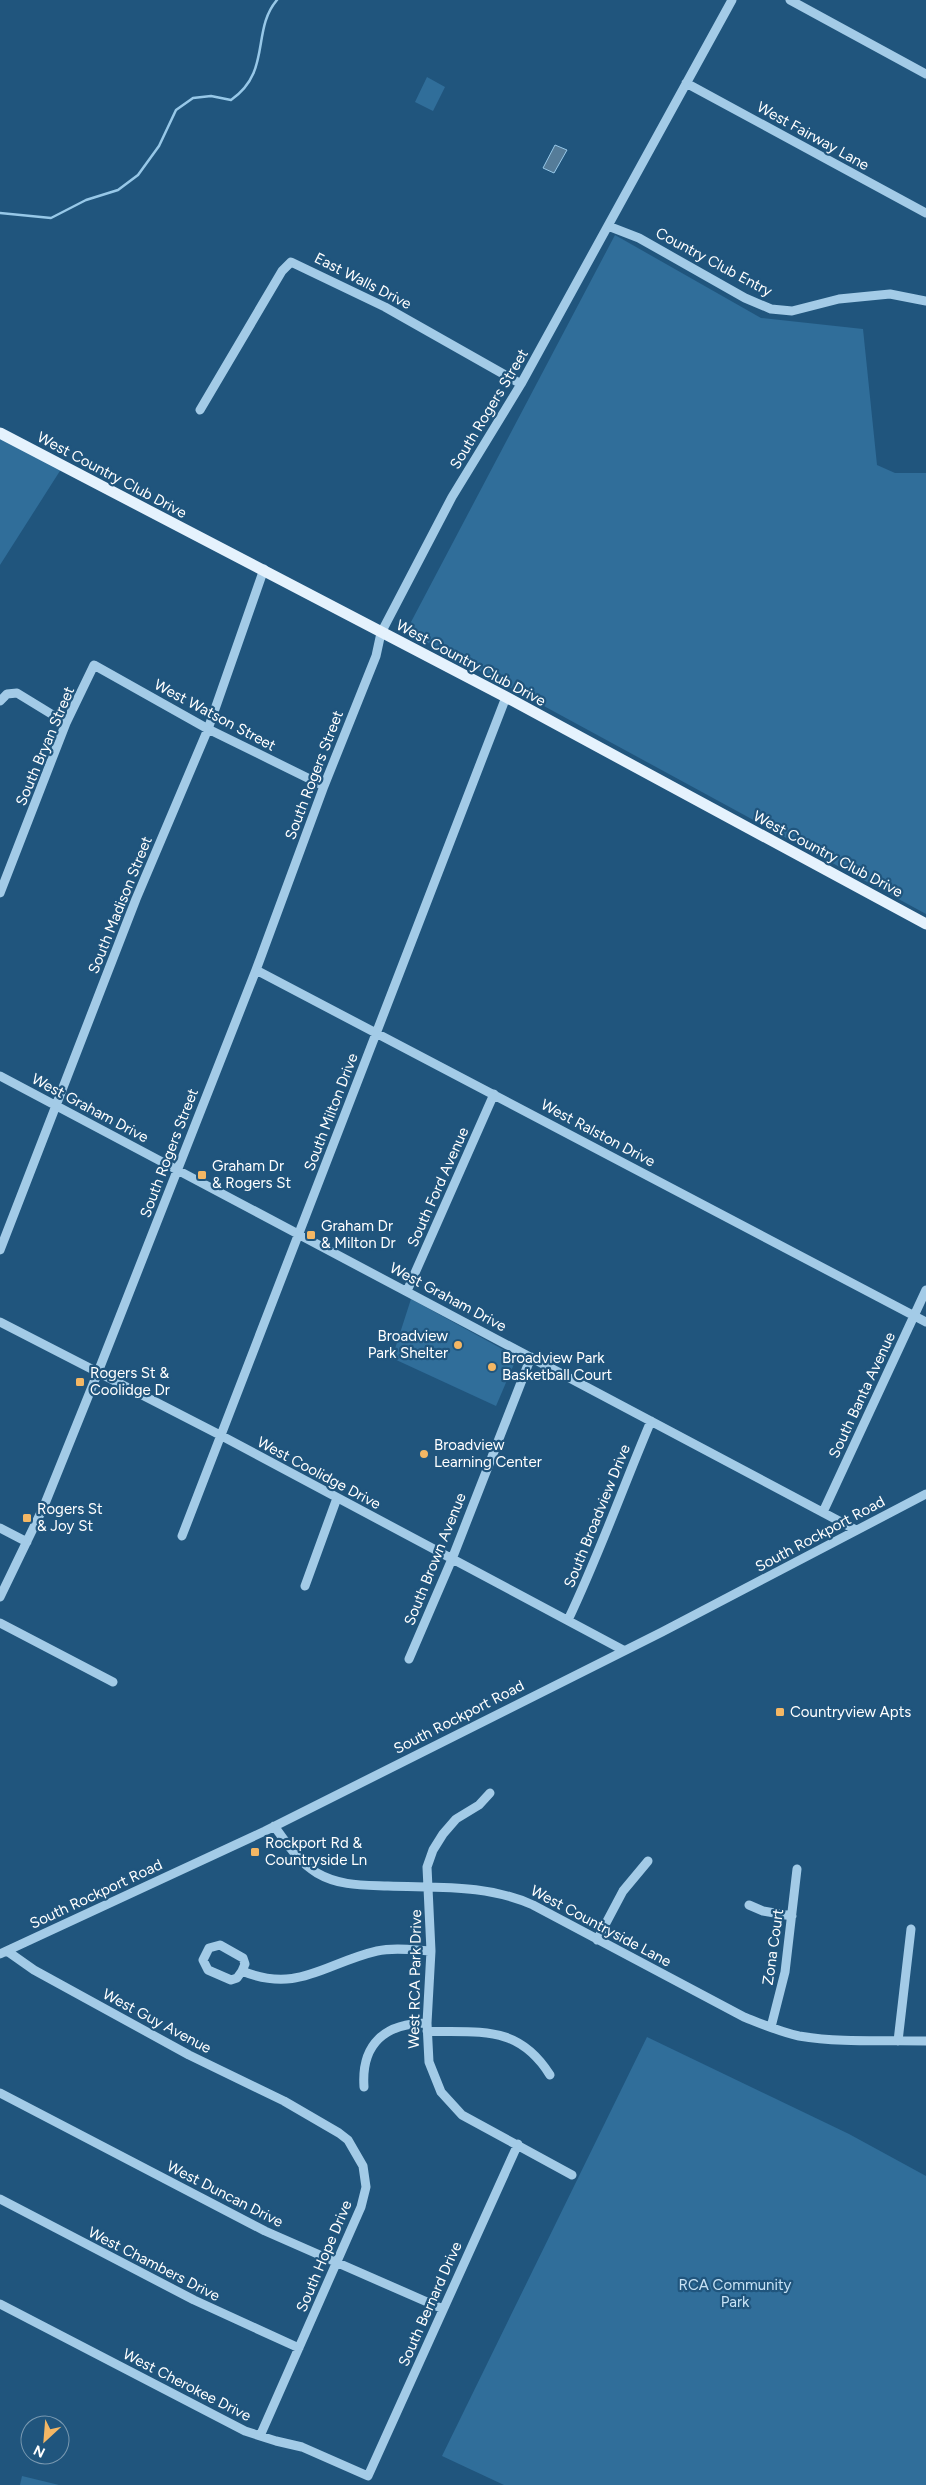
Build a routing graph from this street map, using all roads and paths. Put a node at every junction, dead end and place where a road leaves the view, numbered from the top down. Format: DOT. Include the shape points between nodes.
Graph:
graph roads {
  1 [pos="732,0"];
  2 [pos="790,0"];
  3 [pos="926,74"];
  4 [pos="686,83"];
  5 [pos="926,213"];
  6 [pos="608,226"];
  7 [pos="926,301"];
  8 [pos="521,384"];
  9 [pos="200,410"];
  10 [pos="0,433"];
  11 [pos="264,569"];
  12 [pos="382,633"];
  13 [pos="94,666"];
  14 [pos="506,697"];
  15 [pos="0,701"];
  16 [pos="66,723"];
  17 [pos="208,729"];
  18 [pos="324,786"];
  19 [pos="0,892"];
  20 [pos="926,924"];
  21 [pos="256,970"];
  22 [pos="376,1032"];
  23 [pos="0,1076"];
  24 [pos="494,1094"];
  25 [pos="56,1105"];
  26 [pos="177,1169"];
  27 [pos="299,1233"];
  28 [pos="0,1250"];
  29 [pos="926,1290"];
  30 [pos="407,1291"];
  31 [pos="914,1316"];
  32 [pos="0,1322"];
  33 [pos="926,1322"];
  34 [pos="530,1357"];
  35 [pos="98,1372"];
  36 [pos="651,1421"];
  37 [pos="220,1436"];
  38 [pos="926,1494"];
  39 [pos="337,1498"];
  40 [pos="823,1512"];
  41 [pos="0,1528"];
  42 [pos="856,1530"];
  43 [pos="182,1536"];
  44 [pos="27,1542"];
  45 [pos="452,1559"];
  46 [pos="305,1586"];
  47 [pos="0,1597"];
  48 [pos="568,1620"];
  49 [pos="0,1623"];
  50 [pos="623,1650"];
  51 [pos="409,1659"];
  52 [pos="113,1682"];
  53 [pos="490,1793"];
  54 [pos="274,1826"];
  55 [pos="648,1861"];
  56 [pos="797,1869"];
  57 [pos="429,1888"];
  58 [pos="749,1905"];
  59 [pos="792,1916"];
  60 [pos="911,1929"];
  61 [pos="597,1940"];
  62 [pos="431,1951"];
  63 [pos="4,1953"];
  64 [pos="242,1971"];
  65 [pos="427,2027"];
  66 [pos="771,2028"];
  67 [pos="898,2041"];
  68 [pos="926,2041"];
  69 [pos="550,2075"];
  70 [pos="364,2087"];
  71 [pos="0,2093"];
  72 [pos="297,2108"];
  73 [pos="518,2144"];
  74 [pos="572,2175"];
  75 [pos="0,2199"];
  76 [pos="337,2263"];
  77 [pos="0,2304"];
  78 [pos="442,2309"];
  79 [pos="299,2348"];
  80 [pos="260,2436"];
  81 [pos="368,2476"];
  1 -- 4 [label="street, South Rogers Street"];
  2 -- 3 [label="street"];
  4 -- 5 [label="street, West Fairway Lane"];
  4 -- 6 [label="street, South Rogers Street"];
  6 -- 7 [label="street, Country Club Entry" via="640,238 754,303 771,309 792,311 839,299 890,294"];
  6 -- 8 [label="street, South Rogers Street"];
  8 -- 9 [label="street, East Walls Drive" via="385,308 292,262 282,271"];
  8 -- 12 [label="street, South Rogers Street" via="452,497"];
  10 -- 11 [label="main road, West Country Club Drive"];
  11 -- 12 [label="main road, West Country Club Drive"];
  11 -- 17 [label="street, South Madison Street"];
  12 -- 14 [label="main road, West Country Club Drive"];
  12 -- 18 [label="street, South Rogers Street" via="376,656"];
  13 -- 16 [label="street, South Bryan Street"];
  13 -- 17 [label="street, West Watson Street"];
  14 -- 20 [label="main road, West Country Club Drive"];
  14 -- 22 [label="street, South Milton Drive"];
  15 -- 16 [label="street" via="8,694 17,693"];
  16 -- 19 [label="street, South Bryan Street"];
  17 -- 18 [label="street, West Watson Street"];
  17 -- 25 [label="street, South Madison Street" via="136,900"];
  18 -- 21 [label="street, South Rogers Street"];
  21 -- 22 [label="street, West Ralston Drive"];
  21 -- 26 [label="street, South Rogers Street"];
  22 -- 24 [label="street, West Ralston Drive"];
  22 -- 27 [label="street, South Milton Drive"];
  23 -- 25 [label="street, West Graham Drive"];
  24 -- 30 [label="street, South Ford Avenue"];
  24 -- 31 [label="street, West Ralston Drive"];
  25 -- 26 [label="street, West Graham Drive"];
  25 -- 28 [label="street, South Madison Street"];
  26 -- 27 [label="street, West Graham Drive"];
  26 -- 35 [label="street, South Rogers Street"];
  27 -- 30 [label="street, West Graham Drive"];
  27 -- 37 [label="street, South Milton Drive"];
  29 -- 31 [label="street, South Banta Avenue"];
  30 -- 34 [label="street, West Graham Drive"];
  31 -- 33 [label="street, West Ralston Drive"];
  31 -- 40 [label="street, South Banta Avenue"];
  32 -- 35 [label="street, West Coolidge Drive"];
  34 -- 36 [label="street, West Graham Drive"];
  34 -- 45 [label="street, South Brown Avenue"];
  35 -- 37 [label="street, West Coolidge Drive"];
  35 -- 44 [label="street, South Rogers Street"];
  36 -- 40 [label="street, West Graham Drive"];
  36 -- 48 [label="street, South Broadview Drive" via="596,1561"];
  37 -- 39 [label="street, West Coolidge Drive"];
  37 -- 43 [label="street, South Milton Drive"];
  38 -- 42 [label="street, South Rockport Road"];
  39 -- 45 [label="street, West Coolidge Drive"];
  39 -- 46 [label="street"];
  40 -- 42 [label="street, West Graham Drive"];
  41 -- 44 [label="street"];
  42 -- 50 [label="street, South Rockport Road"];
  44 -- 47 [label="street, South Rogers Street"];
  45 -- 48 [label="street, West Coolidge Drive"];
  45 -- 51 [label="street, South Brown Avenue"];
  48 -- 50 [label="street, West Coolidge Drive"];
  49 -- 52 [label="street"];
  50 -- 54 [label="street, South Rockport Road"];
  53 -- 57 [label="street, West RCA Park Drive" via="479,1805 456,1820 438,1840 427,1867"];
  54 -- 57 [label="street, West Countryside Lane" via="303,1862 328,1878 350,1884"];
  54 -- 63 [label="street, South Rockport Road"];
  55 -- 61 [label="street" via="624,1891"];
  56 -- 59 [label="street, Zona Court"];
  57 -- 61 [label="street, West Countryside Lane" via="478,1889 504,1894"];
  57 -- 62 [label="street, West RCA Park Drive"];
  58 -- 59 [label="street"];
  59 -- 66 [label="street, Zona Court" via="785,1972"];
  60 -- 67 [label="street"];
  61 -- 66 [label="street, West Countryside Lane"];
  62 -- 64 [label="street" via="381,1950 290,1980 258,1977"];
  62 -- 65 [label="street, West RCA Park Drive"];
  63 -- 72 [label="street, West Guy Avenue" via="189,2055"];
  64 -- 64 [label="street" via="245,1961 240,1955 220,1945 209,1948 203,1960 208,1970 231,1980"];
  65 -- 69 [label="street" via="486,2033 514,2040 536,2054"];
  65 -- 70 [label="street" via="411,2023 398,2026 378,2039 364,2063"];
  65 -- 73 [label="street, West RCA Park Drive" via="432,2073 446,2099 462,2114"];
  66 -- 67 [label="street, West Countryside Lane" via="798,2036 827,2039"];
  67 -- 68 [label="street, West Countryside Lane"];
  71 -- 76 [label="street, West Duncan Drive" via="265,2231"];
  72 -- 76 [label="street, South Hope Drive" via="348,2140 363,2166 366,2187 362,2207"];
  73 -- 74 [label="street, West RCA Park Drive"];
  73 -- 78 [label="street, South Bernard Drive"];
  75 -- 79 [label="street, West Chambers Drive" via="194,2300"];
  76 -- 78 [label="street, West Duncan Drive"];
  76 -- 79 [label="street, South Hope Drive"];
  77 -- 80 [label="street, West Cherokee Drive"];
  78 -- 81 [label="street, South Bernard Drive"];
  79 -- 80 [label="street, South Hope Drive"];
  80 -- 81 [label="street, West Cherokee Drive" via="302,2447"];
}
